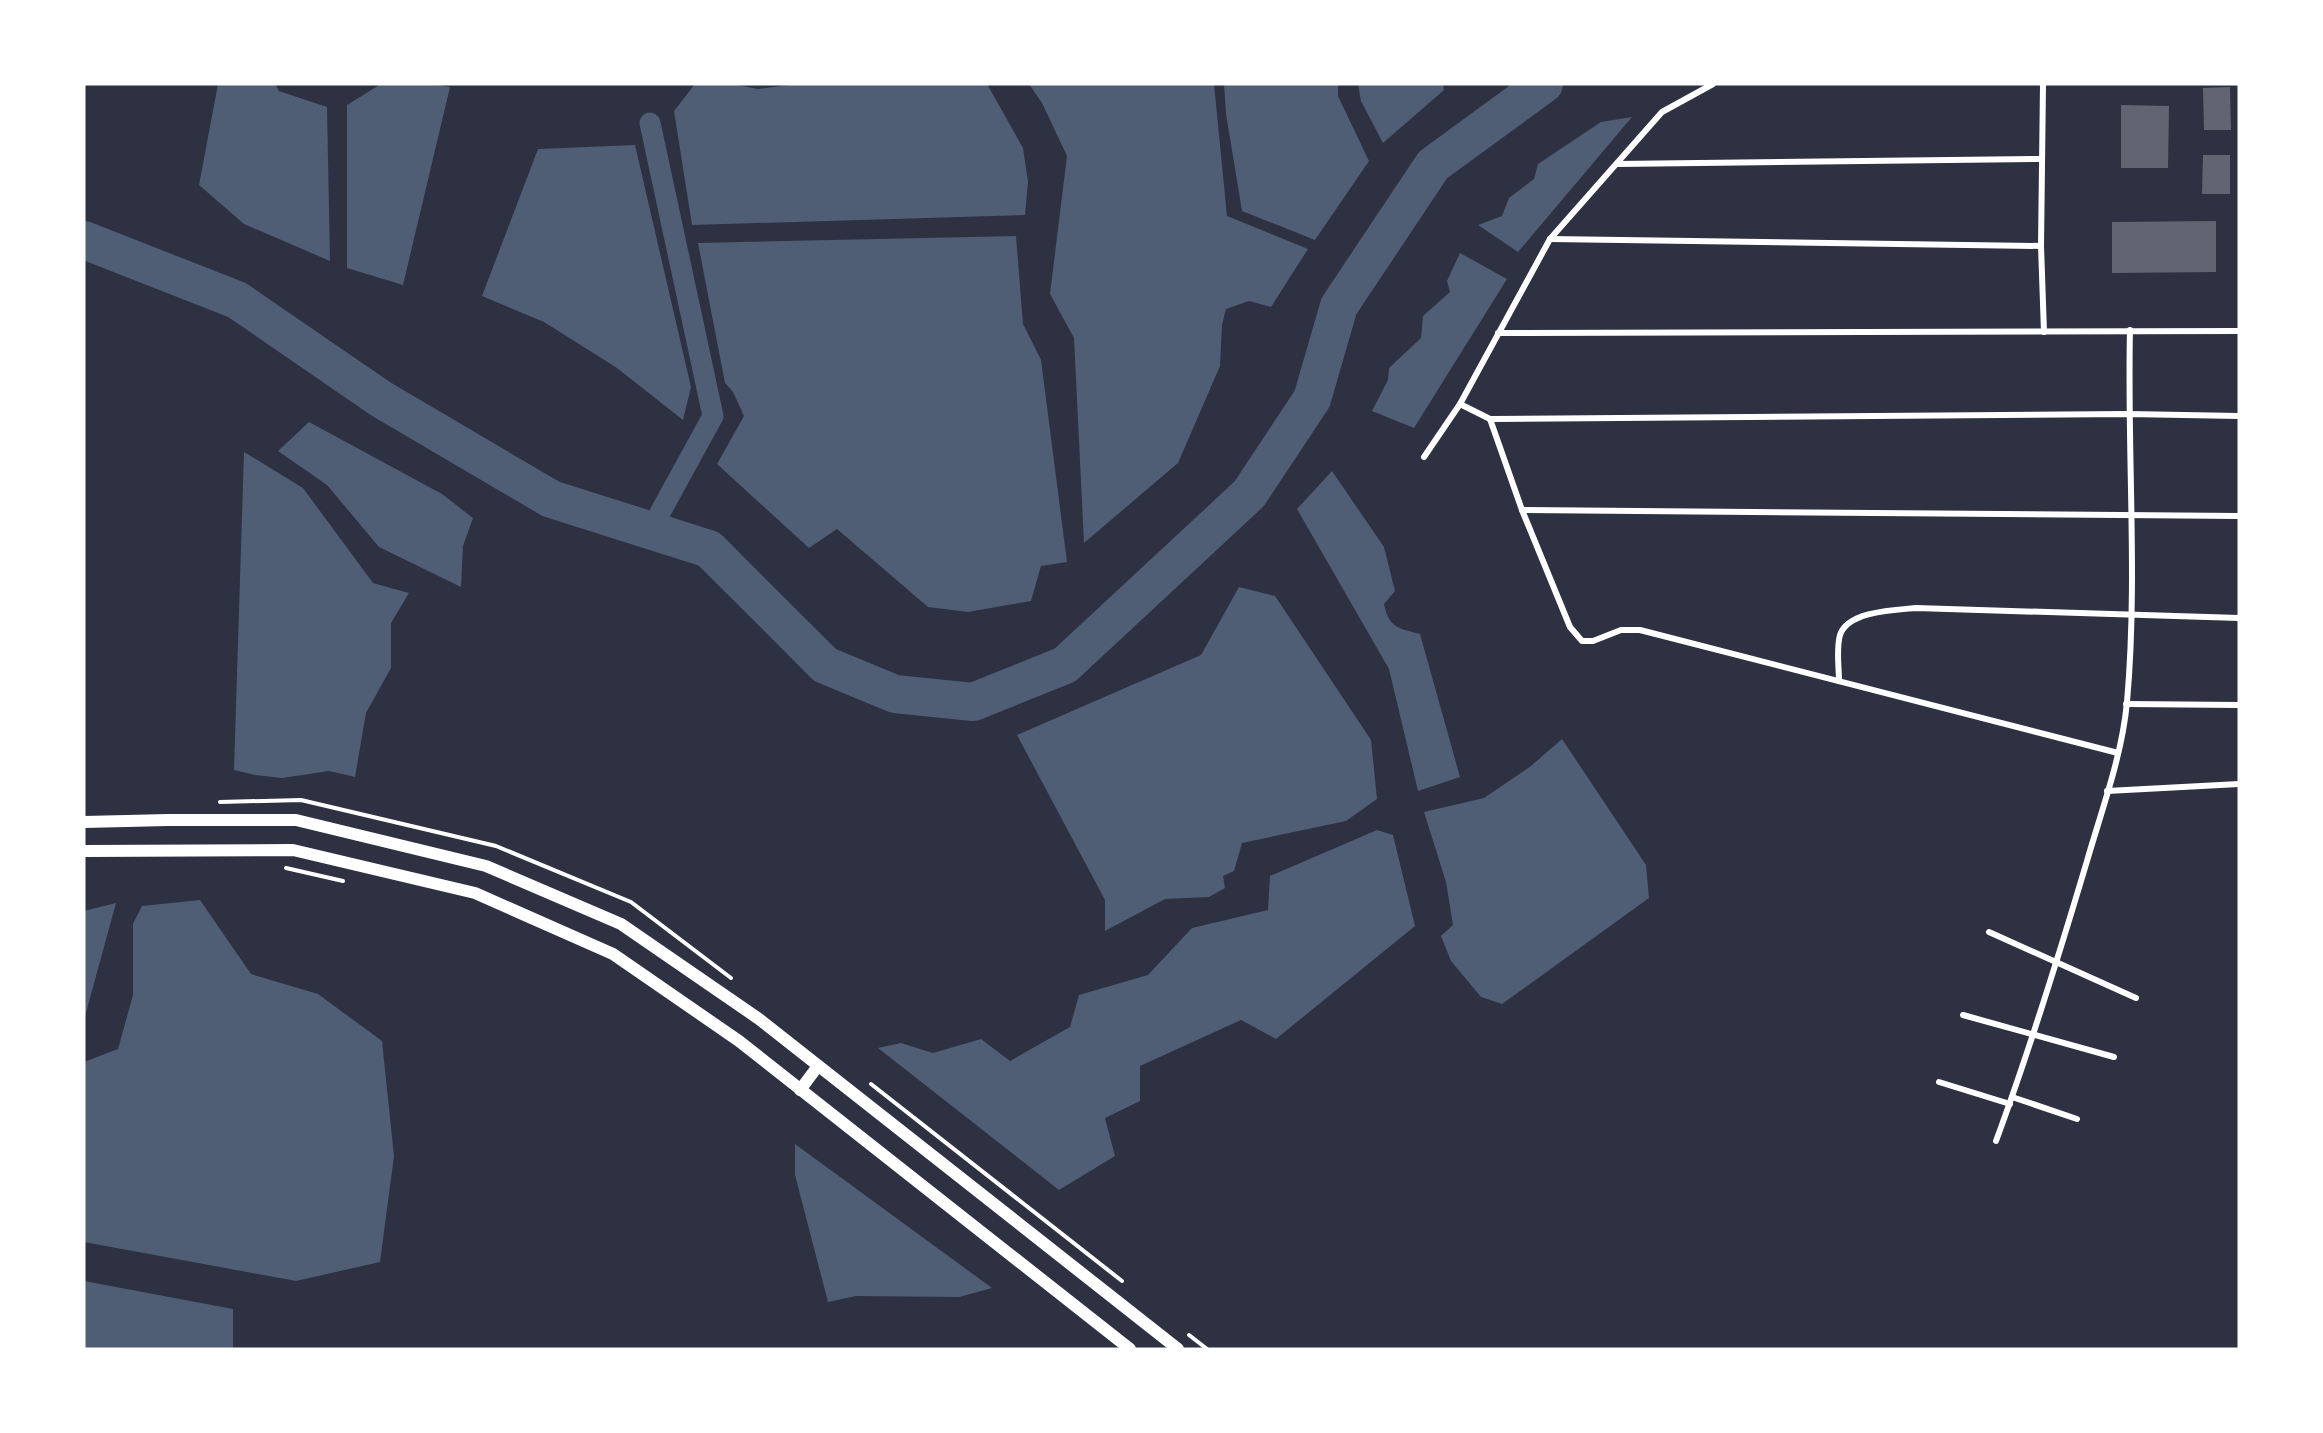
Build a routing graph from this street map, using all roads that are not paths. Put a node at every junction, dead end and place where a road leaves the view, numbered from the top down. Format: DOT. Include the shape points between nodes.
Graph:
graph roads {
  1 [pos="1713,84"];
  2 [pos="2043,84"];
  3 [pos="2041,159"];
  4 [pos="1617,164"];
  5 [pos="1550,239"];
  6 [pos="2041,246"];
  7 [pos="2130,330"];
  8 [pos="2239,331"];
  9 [pos="2044,332"];
  10 [pos="1498,333"];
  11 [pos="1460,404"];
  12 [pos="2128,414"];
  13 [pos="2239,416"];
  14 [pos="1490,419"];
  15 [pos="1424,457"];
  16 [pos="1522,510"];
  17 [pos="2132,514"];
  18 [pos="2239,516"];
  19 [pos="2132,616"];
  20 [pos="2239,618"];
  21 [pos="1839,681"];
  22 [pos="2126,704"];
  23 [pos="2239,705"];
  24 [pos="2118,753"];
  25 [pos="2239,784"];
  26 [pos="2107,791"];
  27 [pos="84,822"];
  28 [pos="84,851"];
  29 [pos="1989,932"];
  30 [pos="2057,962"];
  31 [pos="2136,998"];
  32 [pos="1963,1015"];
  33 [pos="2032,1034"];
  34 [pos="2114,1057"];
  35 [pos="818,1066"];
  36 [pos="1939,1082"];
  37 [pos="801,1090"];
  38 [pos="2011,1101"];
  39 [pos="2076,1119"];
  40 [pos="1996,1141"];
  41 [pos="1130,1349"];
  42 [pos="1178,1349"];
  1 -- 4 [label="street" via="1662,112"];
  2 -- 3 [label="street"];
  3 -- 4 [label="street"];
  3 -- 6 [label="street"];
  4 -- 5 [label="street"];
  5 -- 6 [label="street"];
  5 -- 10 [label="street"];
  6 -- 9 [label="street"];
  7 -- 8 [label="street"];
  7 -- 9 [label="street"];
  7 -- 12 [label="street"];
  9 -- 10 [label="street"];
  10 -- 11 [label="street"];
  11 -- 14 [label="street"];
  11 -- 15 [label="street"];
  12 -- 13 [label="street"];
  12 -- 14 [label="street"];
  12 -- 17 [label="street"];
  14 -- 16 [label="street"];
  16 -- 17 [label="street"];
  16 -- 21 [label="street" via="1570,627 1582,641 1621,630 1640,630"];
  17 -- 18 [label="street"];
  17 -- 19 [label="street"];
  19 -- 20 [label="street"];
  19 -- 21 [label="street" via="1916,608 1864,615 1844,627 1840,636"];
  19 -- 22 [label="street"];
  21 -- 24 [label="street"];
  22 -- 23 [label="street"];
  22 -- 24 [label="street"];
  24 -- 26 [label="street"];
  25 -- 26 [label="street"];
  26 -- 30 [label="street"];
  27 -- 35 [label="main road" via="296,820 486,866 621,924 759,1019"];
  28 -- 37 [label="main road" via="292,850 475,893 613,954 739,1041"];
  29 -- 30 [label="street"];
  30 -- 31 [label="street"];
  30 -- 33 [label="street"];
  32 -- 33 [label="street"];
  33 -- 34 [label="street"];
  33 -- 38 [label="street"];
  35 -- 37 [label="main road"];
  35 -- 42 [label="main road"];
  36 -- 38 [label="street"];
  37 -- 41 [label="main road"];
  38 -- 39 [label="street"];
  38 -- 40 [label="street"];
}
